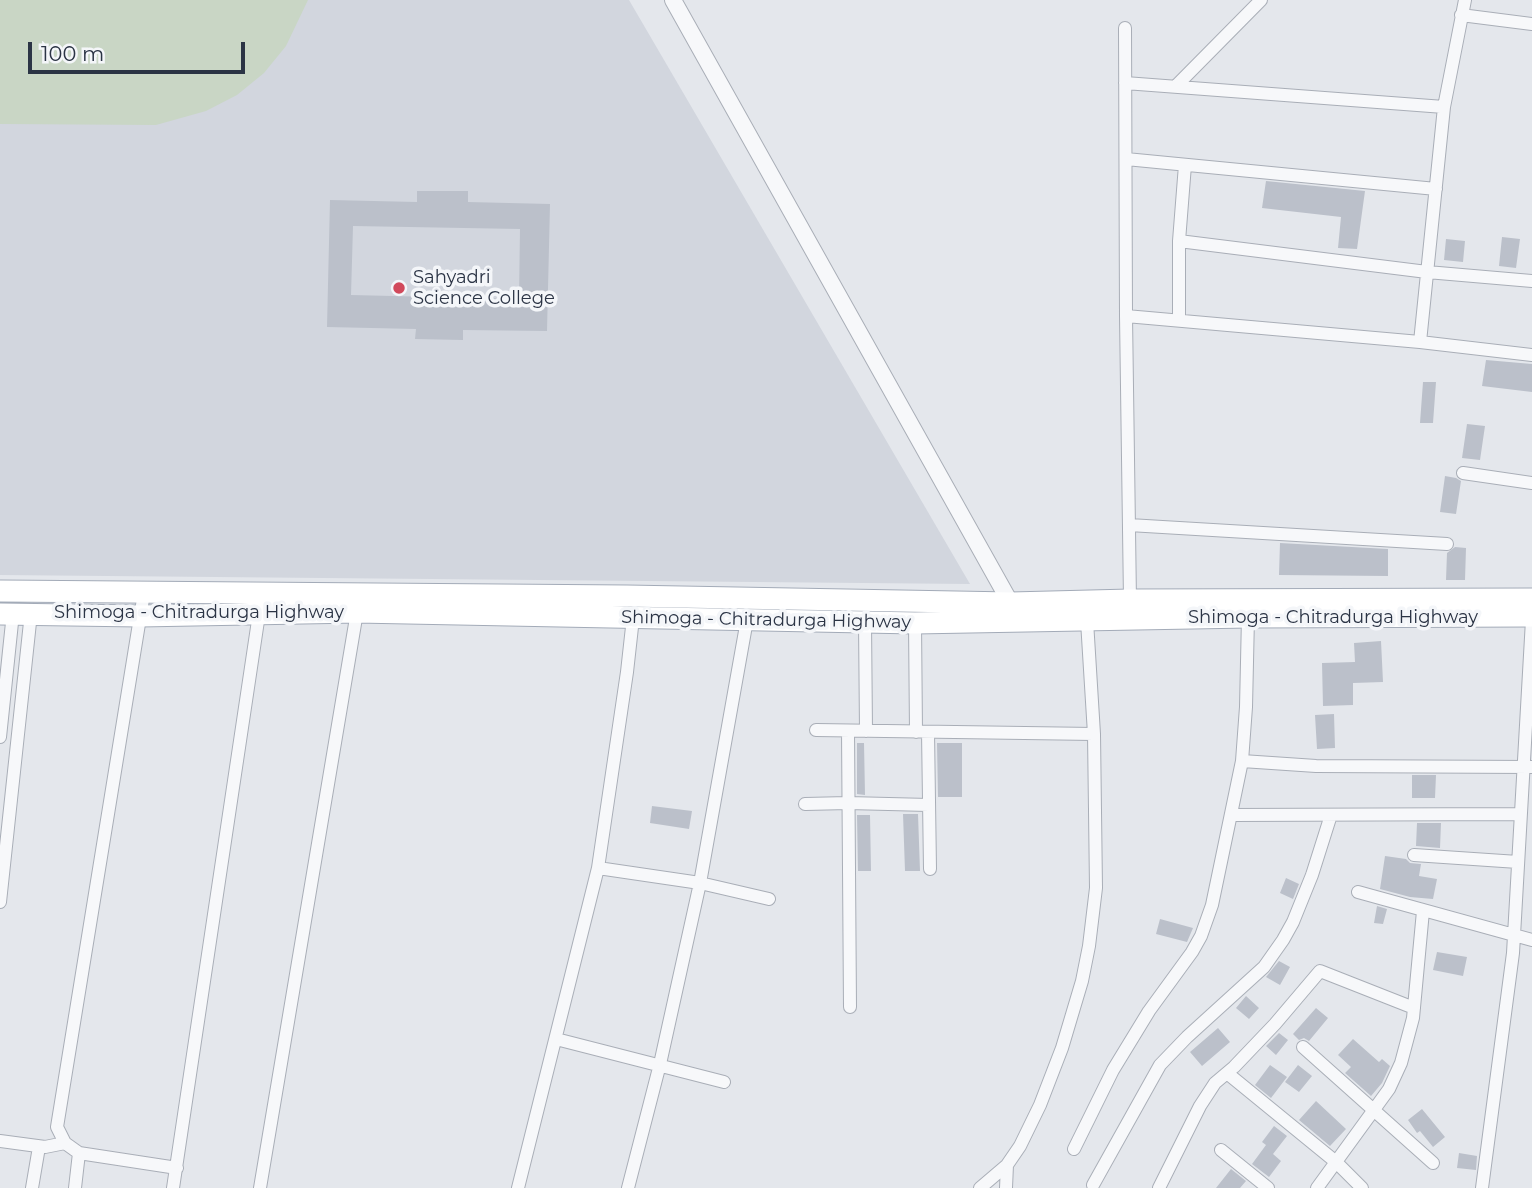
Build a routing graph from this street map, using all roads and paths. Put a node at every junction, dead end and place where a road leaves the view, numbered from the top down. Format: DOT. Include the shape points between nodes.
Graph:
graph roads {
  1 [pos="673,0"];
  2 [pos="1261,0"];
  3 [pos="1465,0"];
  4 [pos="1461,15"];
  5 [pos="1532,24"];
  6 [pos="1125,28"];
  7 [pos="1125,83"];
  8 [pos="1176,86"];
  9 [pos="1444,107"];
  10 [pos="1126,159"];
  11 [pos="1185,165"];
  12 [pos="1436,189"];
  13 [pos="1179,242"];
  14 [pos="1427,272"];
  15 [pos="1532,281"];
  16 [pos="1126,316"];
  17 [pos="1179,320"];
  18 [pos="1420,342"];
  19 [pos="1532,355"];
  20 [pos="1463,473"];
  21 [pos="1532,483"];
  22 [pos="1129,525"];
  23 [pos="1447,544"];
  24 [pos="0,591"];
  25 [pos="144,593"];
  26 [pos="1532,599"];
  27 [pos="1130,600"];
  28 [pos="357,612"];
  29 [pos="1016,612"];
  30 [pos="15,613"];
  31 [pos="259,614"];
  32 [pos="140,616"];
  33 [pos="1248,617"];
  34 [pos="633,618"];
  35 [pos="1532,618"];
  36 [pos="747,620"];
  37 [pos="1087,621"];
  38 [pos="865,622"];
  39 [pos="915,623"];
  40 [pos="816,730"];
  41 [pos="848,731"];
  42 [pos="866,731"];
  43 [pos="922,732"];
  44 [pos="1094,734"];
  45 [pos="0,737"];
  46 [pos="1242,761"];
  47 [pos="1527,767"];
  48 [pos="848,803"];
  49 [pos="805,804"];
  50 [pos="929,805"];
  51 [pos="1520,814"];
  52 [pos="1331,815"];
  53 [pos="1232,816"];
  54 [pos="1414,855"];
  55 [pos="1517,867"];
  56 [pos="598,868"];
  57 [pos="930,869"];
  58 [pos="1532,872"];
  59 [pos="700,883"];
  60 [pos="1358,892"];
  61 [pos="769,899"];
  62 [pos="0,902"];
  63 [pos="1423,911"];
  64 [pos="1514,937"];
  65 [pos="1532,940"];
  66 [pos="850,1007"];
  67 [pos="1414,1008"];
  68 [pos="556,1039"];
  69 [pos="1303,1047"];
  70 [pos="660,1064"];
  71 [pos="1227,1073"];
  72 [pos="724,1082"];
  73 [pos="1374,1110"];
  74 [pos="0,1141"];
  75 [pos="65,1143"];
  76 [pos="38,1147"];
  77 [pos="1074,1149"];
  78 [pos="1221,1150"];
  79 [pos="79,1153"];
  80 [pos="1336,1162"];
  81 [pos="1433,1163"];
  82 [pos="1007,1165"];
  83 [pos="177,1168"];
  84 [pos="1093,1185"];
  85 [pos="32,1188"];
  86 [pos="75,1188"];
  87 [pos="173,1188"];
  88 [pos="260,1188"];
  89 [pos="518,1188"];
  90 [pos="628,1188"];
  91 [pos="980,1188"];
  92 [pos="1006,1188"];
  93 [pos="1159,1188"];
  94 [pos="1268,1188"];
  95 [pos="1317,1188"];
  96 [pos="1362,1188"];
  97 [pos="1482,1188"];
  1 -- 29 [label="street"];
  2 -- 8 [label="street"];
  3 -- 4 [label="street"];
  4 -- 5 [label="street"];
  4 -- 9 [label="street"];
  6 -- 7 [label="street"];
  7 -- 8 [label="street"];
  7 -- 10 [label="street"];
  8 -- 9 [label="street"];
  9 -- 12 [label="street"];
  10 -- 11 [label="street"];
  10 -- 16 [label="street"];
  11 -- 12 [label="street"];
  11 -- 13 [label="street"];
  12 -- 14 [label="street"];
  13 -- 14 [label="street"];
  13 -- 17 [label="street"];
  14 -- 15 [label="street"];
  14 -- 18 [label="street"];
  16 -- 17 [label="street"];
  16 -- 22 [label="street"];
  17 -- 18 [label="street"];
  18 -- 19 [label="street"];
  20 -- 21 [label="street"];
  22 -- 23 [label="street"];
  22 -- 27 [label="street"];
  24 -- 25 [label="main road, Shimoga - Chitradurga Highway"];
  25 -- 29 [label="main road, Shimoga - Chitradurga Highway" via="613,596"];
  25 -- 32 [label="street"];
  26 -- 27 [label="main road, Shimoga - Chitradurga Highway"];
  27 -- 29 [label="main road, Shimoga - Chitradurga Highway"];
  28 -- 31 [label="main road, Shimoga - Chitradurga Highway"];
  28 -- 34 [label="main road, Shimoga - Chitradurga Highway"];
  28 -- 88 [label="street"];
  29 -- 37 [label="main road, Shimoga - Chitradurga Highway"];
  29 -- 39 [label="main road, Shimoga - Chitradurga Highway"];
  30 -- 32 [label="main road, Shimoga - Chitradurga Highway"];
  30 -- 45 [label="street"];
  30 -- 62 [label="street"];
  31 -- 32 [label="main road, Shimoga - Chitradurga Highway"];
  31 -- 83 [label="street"];
  32 -- 75 [label="street" via="57,1127"];
  33 -- 35 [label="main road, Shimoga - Chitradurga Highway"];
  33 -- 37 [label="main road, Shimoga - Chitradurga Highway"];
  33 -- 46 [label="street"];
  34 -- 36 [label="main road, Shimoga - Chitradurga Highway"];
  34 -- 56 [label="street"];
  35 -- 47 [label="street"];
  36 -- 38 [label="main road, Shimoga - Chitradurga Highway"];
  36 -- 59 [label="street"];
  37 -- 44 [label="street"];
  38 -- 39 [label="main road, Shimoga - Chitradurga Highway"];
  38 -- 42 [label="street"];
  39 -- 43 [label="street"];
  40 -- 41 [label="street"];
  41 -- 42 [label="street"];
  41 -- 48 [label="street"];
  42 -- 43 [label="street"];
  43 -- 44 [label="street"];
  43 -- 50 [label="street"];
  44 -- 82 [label="street" via="1096,887 1082,981 1040,1105"];
  46 -- 47 [label="street"];
  46 -- 53 [label="street"];
  47 -- 51 [label="street"];
  48 -- 49 [label="street"];
  48 -- 50 [label="street"];
  48 -- 66 [label="street"];
  50 -- 57 [label="street"];
  51 -- 52 [label="street"];
  51 -- 55 [label="street"];
  52 -- 53 [label="street"];
  52 -- 84 [label="street" via="1312,875 1283,940 1264,967 1160,1065"];
  53 -- 77 [label="street" via="1201,936 1113,1070"];
  54 -- 55 [label="street"];
  55 -- 58 [label="street"];
  55 -- 64 [label="street"];
  56 -- 59 [label="street"];
  56 -- 68 [label="street"];
  59 -- 61 [label="street"];
  59 -- 70 [label="street"];
  60 -- 63 [label="street"];
  63 -- 64 [label="street"];
  63 -- 67 [label="street"];
  64 -- 65 [label="street"];
  64 -- 97 [label="street"];
  67 -- 71 [label="street" via="1320,971"];
  67 -- 73 [label="street" via="1401,1063"];
  68 -- 70 [label="street"];
  68 -- 89 [label="street"];
  69 -- 73 [label="street"];
  70 -- 72 [label="street"];
  70 -- 90 [label="street"];
  71 -- 80 [label="street"];
  71 -- 93 [label="street" via="1200,1106"];
  73 -- 80 [label="street"];
  73 -- 81 [label="street"];
  74 -- 76 [label="street"];
  75 -- 76 [label="street"];
  75 -- 79 [label="street"];
  76 -- 85 [label="street"];
  78 -- 94 [label="street"];
  79 -- 83 [label="street"];
  79 -- 86 [label="street"];
  80 -- 95 [label="street"];
  80 -- 96 [label="street"];
  82 -- 91 [label="street"];
  82 -- 92 [label="street"];
  83 -- 87 [label="street"];
}
